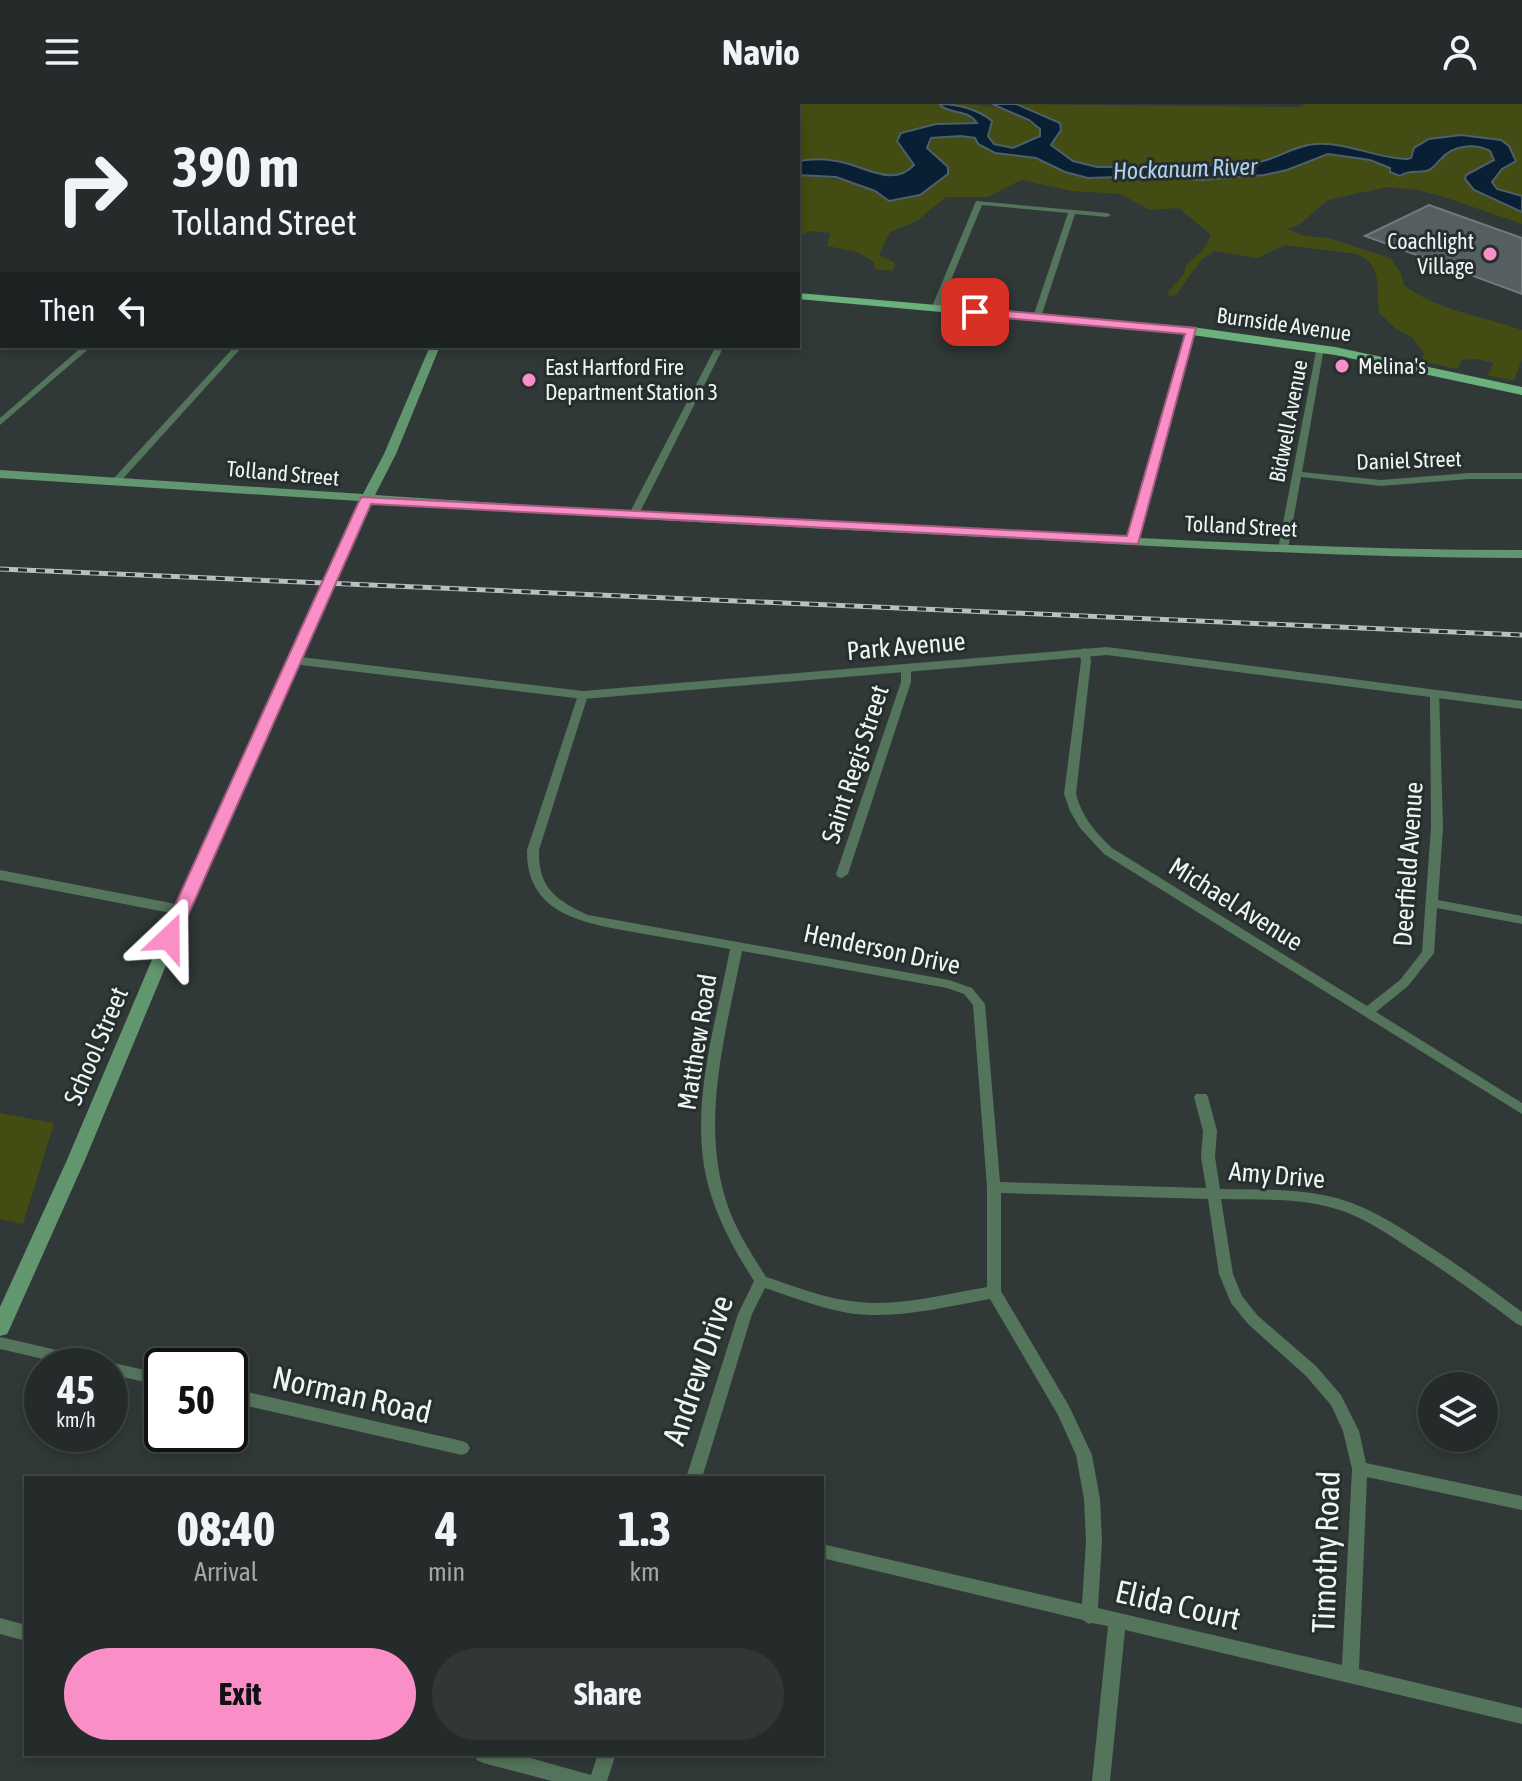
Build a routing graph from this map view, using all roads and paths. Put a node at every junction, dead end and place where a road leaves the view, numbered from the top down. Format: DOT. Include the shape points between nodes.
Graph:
graph roads {
  1 [pos="1072,211"];
  2 [pos="1107,215"];
  3 [pos="800,296"];
  4 [pos="935,309"];
  5 [pos="1037,317"];
  6 [pos="1192,331"];
  7 [pos="86,348"];
  8 [pos="237,348"];
  9 [pos="434,348"];
  10 [pos="719,348"];
  11 [pos="1320,348"];
  12 [pos="1522,391"];
  13 [pos="0,422"];
  14 [pos="0,474"];
  15 [pos="1297,474"];
  16 [pos="1522,476"];
  17 [pos="117,480"];
  18 [pos="366,500"];
  19 [pos="633,516"];
  20 [pos="1133,541"];
  21 [pos="1283,549"];
  22 [pos="1522,554"];
  23 [pos="1084,651"];
  24 [pos="293,660"];
  25 [pos="906,668"];
  26 [pos="1435,693"];
  27 [pos="583,695"];
  28 [pos="1522,705"];
  29 [pos="842,874"];
  30 [pos="0,875"];
  31 [pos="1433,903"];
  32 [pos="181,910"];
  33 [pos="1522,920"];
  34 [pos="737,945"];
  35 [pos="1367,1013"];
  36 [pos="1201,1097"];
  37 [pos="1522,1109"];
  38 [pos="994,1187"];
  39 [pos="1213,1194"];
  40 [pos="761,1281"];
  41 [pos="994,1292"];
  42 [pos="1522,1320"];
  43 [pos="0,1328"];
  44 [pos="0,1343"];
  45 [pos="24,1348"];
  46 [pos="248,1399"];
  47 [pos="462,1448"];
  48 [pos="1360,1469"];
  49 [pos="695,1476"];
  50 [pos="1522,1503"];
  51 [pos="824,1551"];
  52 [pos="1089,1616"];
  53 [pos="1117,1623"];
  54 [pos="0,1626"];
  55 [pos="24,1632"];
  56 [pos="1350,1674"];
  57 [pos="1522,1716"];
  58 [pos="491,1756"];
  59 [pos="606,1756"];
  60 [pos="585,1781"];
  61 [pos="598,1781"];
  62 [pos="1101,1781"];
  1 -- 2 [label="street"];
  1 -- 4 [label="street" via="979,203"];
  1 -- 5 [label="street"];
  3 -- 4 [label="main road, Burnside Avenue"];
  4 -- 5 [label="main road, Burnside Avenue"];
  5 -- 6 [label="main road, Burnside Avenue"];
  6 -- 11 [label="main road, Burnside Avenue"];
  6 -- 20 [label="street"];
  7 -- 13 [label="street"];
  8 -- 17 [label="street"];
  9 -- 18 [label="main road, School Street"];
  10 -- 19 [label="street"];
  11 -- 12 [label="main road, Burnside Avenue"];
  11 -- 15 [label="street, Bidwell Avenue"];
  14 -- 17 [label="main road, Tolland Street"];
  15 -- 16 [label="street, Daniel Street" via="1381,483"];
  15 -- 21 [label="street, Bidwell Avenue"];
  17 -- 18 [label="main road, Tolland Street"];
  18 -- 19 [label="main road, Tolland Street"];
  18 -- 24 [label="main road, School Street"];
  19 -- 20 [label="main road, Tolland Street"];
  20 -- 21 [label="main road, Tolland Street"];
  21 -- 22 [label="main road, Tolland Street"];
  23 -- 25 [label="street, Park Avenue"];
  23 -- 26 [label="street, Park Avenue" via="1141,653"];
  23 -- 35 [label="street, Michael Avenue" via="1070,794 1087,832 1108,851"];
  24 -- 27 [label="street, Park Avenue"];
  24 -- 32 [label="main road, School Street"];
  25 -- 27 [label="street, Park Avenue"];
  25 -- 29 [label="street, Saint Regis Street" via="906,682"];
  26 -- 28 [label="street, Park Avenue"];
  26 -- 31 [label="street, Deerfield Avenue"];
  27 -- 34 [label="street, Henderson Drive" via="533,850 536,882 547,898 585,919"];
  30 -- 32 [label="street"];
  31 -- 33 [label="street"];
  31 -- 35 [label="street, Deerfield Avenue" via="1428,953 1404,983"];
  32 -- 43 [label="main road, School Street"];
  34 -- 38 [label="street, Henderson Drive" via="968,991 979,1004 982,1020"];
  34 -- 40 [label="street, Matthew Road" via="708,1134 722,1210"];
  35 -- 37 [label="street, Michael Avenue"];
  36 -- 39 [label="street, Timothy Road" via="1210,1131"];
  38 -- 39 [label="street, Amy Drive"];
  38 -- 41 [label="street, Henderson Drive"];
  39 -- 42 [label="street, Amy Drive" via="1324,1200 1354,1209 1419,1247"];
  39 -- 48 [label="street, Timothy Road" via="1226,1274 1236,1299 1336,1400"];
  40 -- 41 [label="street" via="859,1308 902,1308"];
  40 -- 49 [label="street, Andrew Drive" via="745,1314"];
  41 -- 52 [label="street" via="1084,1455 1094,1541"];
  44 -- 45 [label="street"];
  46 -- 47 [label="street, Norman Road"];
  48 -- 50 [label="street"];
  48 -- 56 [label="street, Timothy Road"];
  51 -- 52 [label="street, Elida Court"];
  52 -- 53 [label="street, Elida Court"];
  53 -- 56 [label="street, Elida Court"];
  53 -- 62 [label="street"];
  54 -- 55 [label="street"];
  56 -- 57 [label="street, Elida Court"];
  58 -- 60 [label="street"];
  59 -- 61 [label="street"];
}
